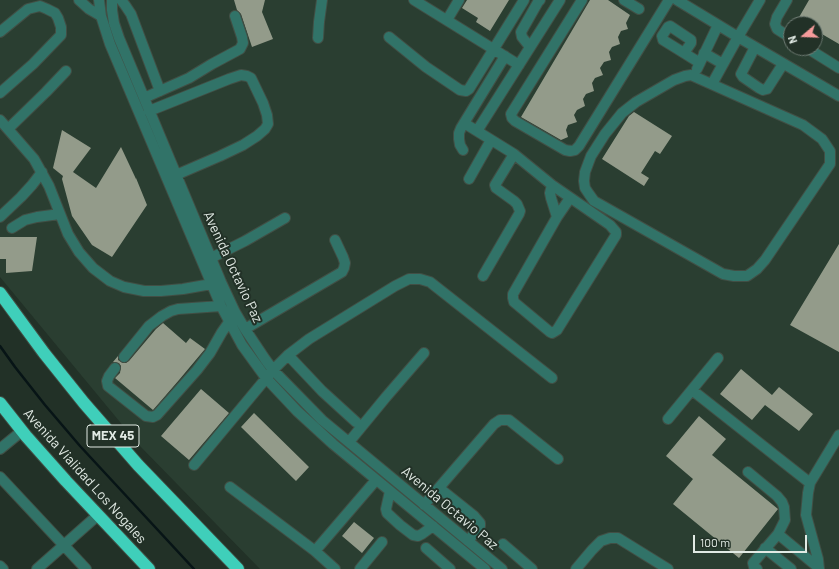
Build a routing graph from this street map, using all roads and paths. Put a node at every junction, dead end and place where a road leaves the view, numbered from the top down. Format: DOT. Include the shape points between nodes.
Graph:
graph roads {
  1 [pos="79,0"];
  2 [pos="100,0"];
  3 [pos="112,0"];
  4 [pos="120,0"];
  5 [pos="322,0"];
  6 [pos="414,0"];
  7 [pos="459,0"];
  8 [pos="524,0"];
  9 [pos="540,0"];
  10 [pos="560,0"];
  11 [pos="582,0"];
  12 [pos="624,0"];
  13 [pos="668,0"];
  14 [pos="677,0"];
  15 [pos="760,0"];
  16 [pos="787,0"];
  17 [pos="639,9"];
  18 [pos="101,16"];
  19 [pos="235,16"];
  20 [pos="447,20"];
  21 [pos="718,25"];
  22 [pos="0,32"];
  23 [pos="783,33"];
  24 [pos="390,37"];
  25 [pos="738,37"];
  26 [pos="318,38"];
  27 [pos="530,47"];
  28 [pos="755,47"];
  29 [pos="494,49"];
  30 [pos="684,53"];
  31 [pos="505,56"];
  32 [pos="820,56"];
  33 [pos="702,58"];
  34 [pos="723,64"];
  35 [pos="783,64"];
  36 [pos="519,65"];
  37 [pos="839,68"];
  38 [pos="66,71"];
  39 [pos="693,76"];
  40 [pos="712,84"];
  41 [pos="160,91"];
  42 [pos="0,93"];
  43 [pos="839,96"];
  44 [pos="144,98"];
  45 [pos="149,111"];
  46 [pos="0,120"];
  47 [pos="464,123"];
  48 [pos="8,129"];
  49 [pos="477,131"];
  50 [pos="491,140"];
  51 [pos="463,150"];
  52 [pos="514,154"];
  53 [pos="42,172"];
  54 [pos="176,175"];
  55 [pos="469,179"];
  56 [pos="552,185"];
  57 [pos="570,198"];
  58 [pos="60,214"];
  59 [pos="0,217"];
  60 [pos="557,217"];
  61 [pos="285,218"];
  62 [pos="12,228"];
  63 [pos="336,240"];
  64 [pos="211,258"];
  65 [pos="483,276"];
  66 [pos="217,283"];
  67 [pos="0,293"];
  68 [pos="221,306"];
  69 [pos="229,322"];
  70 [pos="245,329"];
  71 [pos="424,353"];
  72 [pos="288,355"];
  73 [pos="124,357"];
  74 [pos="718,358"];
  75 [pos="115,368"];
  76 [pos="273,370"];
  77 [pos="266,378"];
  78 [pos="552,378"];
  79 [pos="692,390"];
  80 [pos="0,403"];
  81 [pos="668,418"];
  82 [pos="356,422"];
  83 [pos="22,431"];
  84 [pos="839,435"];
  85 [pos="349,442"];
  86 [pos="0,449"];
  87 [pos="558,459"];
  88 [pos="194,465"];
  89 [pos="748,472"];
  90 [pos="0,476"];
  91 [pos="376,480"];
  92 [pos="810,483"];
  93 [pos="230,487"];
  94 [pos="439,488"];
  95 [pos="390,491"];
  96 [pos="424,505"];
  97 [pos="98,515"];
  98 [pos="433,526"];
  99 [pos="778,534"];
  100 [pos="468,541"];
  101 [pos="382,542"];
  102 [pos="63,544"];
  103 [pos="503,544"];
  104 [pos="426,548"];
  105 [pos="765,548"];
  106 [pos="315,552"];
  107 [pos="0,566"];
  108 [pos="482,568"];
  109 [pos="2,569"];
  110 [pos="37,569"];
  111 [pos="86,569"];
  112 [pos="149,569"];
  113 [pos="238,569"];
  114 [pos="335,569"];
  115 [pos="360,569"];
  116 [pos="450,569"];
  117 [pos="502,569"];
  118 [pos="532,569"];
  119 [pos="576,569"];
  120 [pos="668,569"];
  121 [pos="756,569"];
  122 [pos="791,569"];
  123 [pos="819,569"];
  1 -- 18 [label="street"];
  2 -- 18 [label="street, Avenida Octavio Paz"];
  3 -- 44 [label="street, Avenida Octavio Paz" via="114,24"];
  4 -- 41 [label="street" via="131,14"];
  5 -- 26 [label="street"];
  6 -- 20 [label="street"];
  7 -- 20 [label="street"];
  8 -- 29 [label="street"];
  9 -- 27 [label="street" via="521,32"];
  10 -- 27 [label="street"];
  11 -- 13 [label="street" via="511,114 515,121 570,151 579,146"];
  12 -- 17 [label="street"];
  14 -- 21 [label="street"];
  15 -- 25 [label="street"];
  16 -- 23 [label="street" via="775,24"];
  18 -- 66 [label="street, Avenida Octavio Paz" via="110,44"];
  19 -- 41 [label="street" via="242,37 241,47 189,78"];
  20 -- 29 [label="street"];
  21 -- 25 [label="street"];
  21 -- 33 [label="street"];
  22 -- 42 [label="street" via="28,9 40,6 55,13 61,27 60,35 33,64"];
  24 -- 29 [label="street" via="426,68 463,91 469,89"];
  25 -- 28 [label="street"];
  25 -- 34 [label="street"];
  27 -- 36 [label="street"];
  28 -- 35 [label="street"];
  28 -- 35 [label="street" via="741,74 759,88 767,89"];
  29 -- 31 [label="street"];
  30 -- 33 [label="street"];
  31 -- 36 [label="street"];
  31 -- 47 [label="street"];
  32 -- 37 [label="street"];
  33 -- 34 [label="street"];
  33 -- 39 [label="street"];
  34 -- 40 [label="street"];
  35 -- 43 [label="street"];
  36 -- 49 [label="street"];
  38 -- 48 [label="street"];
  39 -- 40 [label="street"];
  39 -- 40 [label="street" via="674,80 622,113 592,156 585,172 585,188 594,201 723,274 747,276 765,260 830,164 830,151 822,139 803,125"];
  41 -- 44 [label="street"];
  44 -- 45 [label="street, Avenida Octavio Paz"];
  45 -- 54 [label="street, Avenida Octavio Paz"];
  45 -- 54 [label="street" via="241,75 251,78 263,102 268,124 265,130 243,145"];
  46 -- 48 [label="street"];
  47 -- 49 [label="street"];
  47 -- 51 [label="street" via="459,133"];
  48 -- 53 [label="street"];
  49 -- 50 [label="street"];
  50 -- 52 [label="street"];
  50 -- 55 [label="street"];
  52 -- 56 [label="street"];
  52 -- 65 [label="street" via="495,185 517,204 520,211"];
  53 -- 58 [label="street"];
  53 -- 59 [label="street"];
  54 -- 64 [label="street, Avenida Octavio Paz"];
  56 -- 57 [label="street"];
  56 -- 60 [label="street" via="550,193"];
  57 -- 60 [label="street"];
  57 -- 60 [label="street" via="610,225 616,234 557,330 552,333 514,302 512,294"];
  58 -- 62 [label="street" via="25,220"];
  58 -- 66 [label="street" via="78,252 110,281 144,291"];
  61 -- 64 [label="street"];
  63 -- 70 [label="street" via="345,263 342,272"];
  64 -- 66 [label="street, Avenida Octavio Paz"];
  66 -- 68 [label="street, Avenida Octavio Paz"];
  66 -- 70 [label="street, Avenida Octavio Paz"];
  67 -- 113 [label="highway, MEX 45" via="84,403 138,465"];
  68 -- 69 [label="street, Avenida Octavio Paz"];
  68 -- 73 [label="street" via="171,311 149,326"];
  69 -- 75 [label="street" via="210,353 153,417 146,416 108,386 107,381"];
  69 -- 77 [label="street, Avenida Octavio Paz"];
  70 -- 76 [label="street, Avenida Octavio Paz"];
  71 -- 85 [label="street"];
  72 -- 76 [label="street"];
  72 -- 78 [label="street" via="309,339 395,286 409,279 420,279 430,282 442,291"];
  72 -- 82 [label="street"];
  74 -- 79 [label="street"];
  76 -- 77 [label="street"];
  76 -- 85 [label="street, Avenida Octavio Paz" via="322,420"];
  77 -- 88 [label="street"];
  77 -- 91 [label="street, Avenida Octavio Paz" via="297,411"];
  79 -- 81 [label="street"];
  79 -- 92 [label="street"];
  80 -- 83 [label="highway, Avenida Vialidad Los Nogales"];
  83 -- 86 [label="street"];
  83 -- 97 [label="highway, Avenida Vialidad Los Nogales"];
  84 -- 92 [label="street"];
  85 -- 96 [label="street, Avenida Octavio Paz"];
  87 -- 94 [label="street" via="509,420 500,420"];
  89 -- 99 [label="street" via="782,502 785,520"];
  90 -- 102 [label="street"];
  91 -- 95 [label="street, Avenida Octavio Paz"];
  91 -- 106 [label="street"];
  92 -- 123 [label="street" via="806,515"];
  93 -- 106 [label="street"];
  94 -- 96 [label="street"];
  94 -- 100 [label="street" via="480,523"];
  95 -- 98 [label="street, Avenida Octavio Paz"];
  95 -- 98 [label="street" via="387,513 400,525 418,536"];
  96 -- 100 [label="street, Avenida Octavio Paz"];
  97 -- 102 [label="street"];
  97 -- 112 [label="highway, Avenida Vialidad Los Nogales"];
  98 -- 108 [label="street, Avenida Octavio Paz"];
  99 -- 105 [label="street"];
  99 -- 123 [label="street"];
  100 -- 117 [label="street, Avenida Octavio Paz"];
  101 -- 115 [label="street"];
  102 -- 110 [label="street"];
  102 -- 111 [label="street"];
  103 -- 118 [label="street"];
  104 -- 116 [label="street"];
  105 -- 121 [label="street" via="753,563"];
  105 -- 122 [label="street"];
  106 -- 114 [label="street"];
  107 -- 109 [label="street"];
  119 -- 120 [label="street" via="601,541 610,538 618,538"];
}
